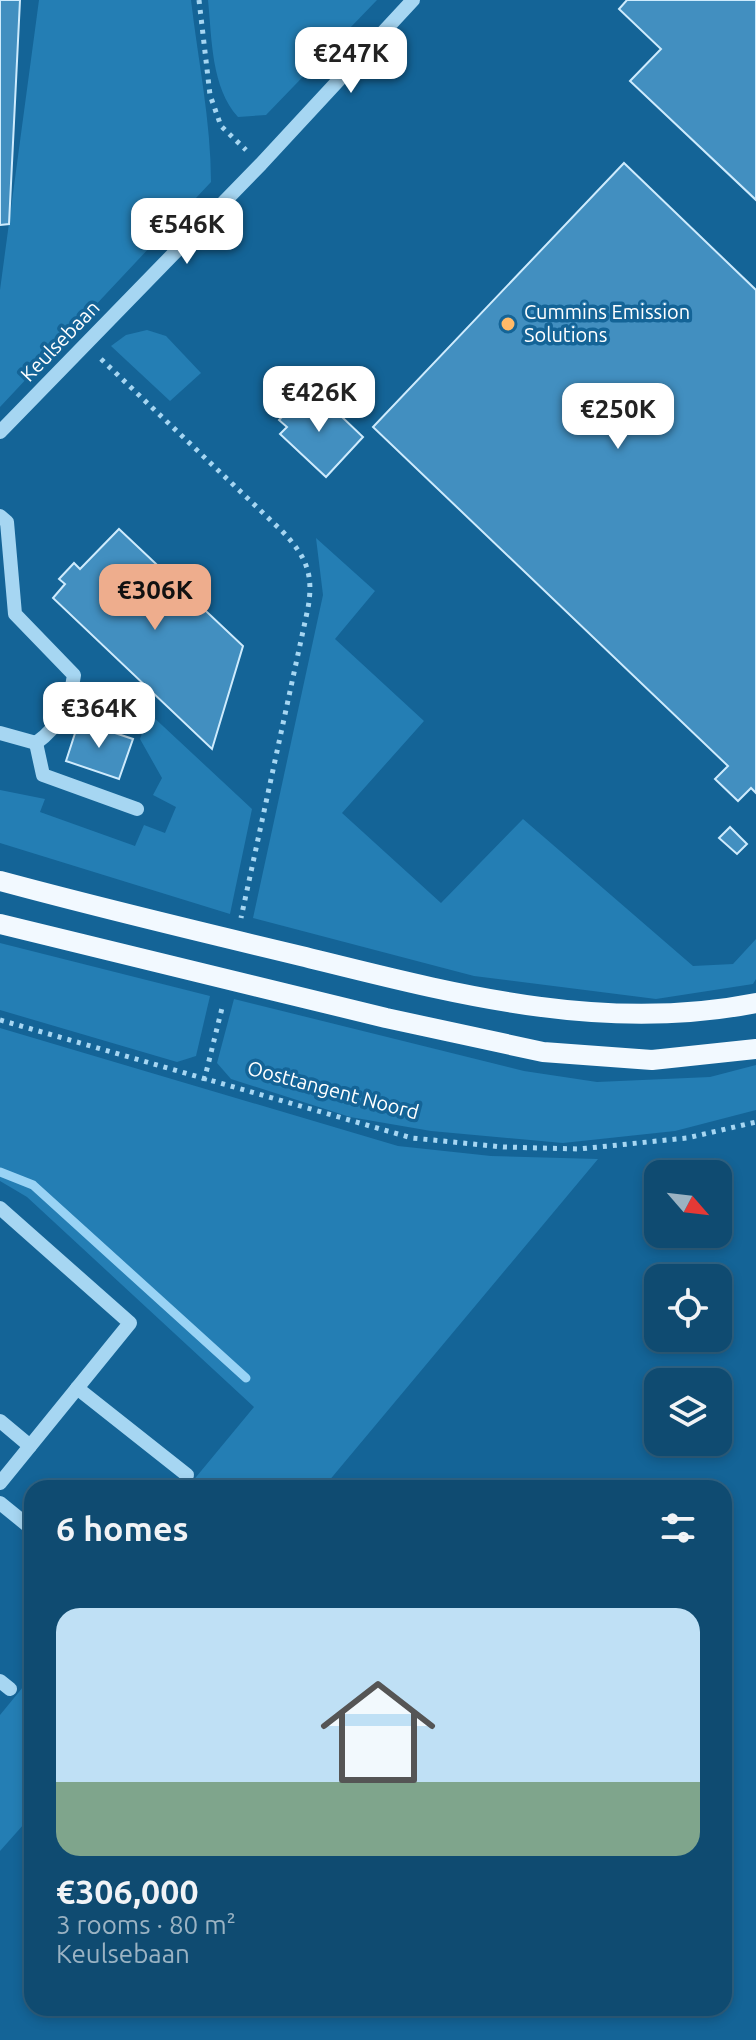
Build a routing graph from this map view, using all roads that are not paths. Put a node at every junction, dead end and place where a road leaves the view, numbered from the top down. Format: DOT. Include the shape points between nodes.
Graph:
graph roads {
  1 [pos="413,0"];
  2 [pos="0,432"];
  3 [pos="0,516"];
  4 [pos="5,585"];
  5 [pos="0,733"];
  6 [pos="36,743"];
  7 [pos="137,809"];
  8 [pos="0,881"];
  9 [pos="0,924"];
  10 [pos="756,1003"];
  11 [pos="756,1049"];
  12 [pos="0,1208"];
  13 [pos="77,1388"];
  14 [pos="0,1421"];
  15 [pos="30,1446"];
  16 [pos="187,1475"];
  17 [pos="0,1483"];
  18 [pos="0,1503"];
  19 [pos="24,1522"];
  1 -- 2 [label="street, Keulsebaan"];
  3 -- 4 [label="street" via="7,522"];
  4 -- 6 [label="street" via="15,614 74,675 70,702 50,733"];
  5 -- 6 [label="street"];
  6 -- 7 [label="street" via="43,775"];
  8 -- 10 [label="main road" via="519,1005 611,1016 687,1014"];
  9 -- 11 [label="main road" via="543,1052 652,1060"];
  12 -- 13 [label="street" via="130,1323"];
  13 -- 15 [label="street"];
  13 -- 16 [label="street"];
  14 -- 15 [label="street"];
  15 -- 17 [label="street"];
  18 -- 19 [label="street"];
}
